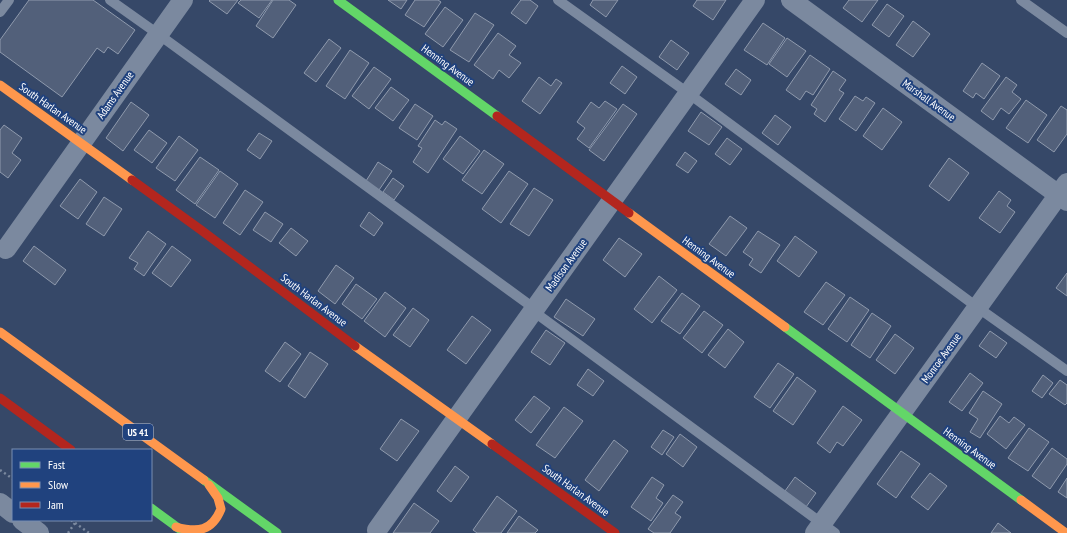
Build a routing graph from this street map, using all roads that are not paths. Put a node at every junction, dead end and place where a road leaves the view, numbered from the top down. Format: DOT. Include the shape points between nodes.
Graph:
graph roads {
  1 [pos="9,0"];
  2 [pos="110,0"];
  3 [pos="183,0"];
  4 [pos="338,0"];
  5 [pos="558,0"];
  6 [pos="755,0"];
  7 [pos="791,0"];
  8 [pos="1021,0"];
  9 [pos="0,12"];
  10 [pos="1067,33"];
  11 [pos="158,34"];
  12 [pos="0,86"];
  13 [pos="688,93"];
  14 [pos="81,143"];
  15 [pos="1064,193"];
  16 [pos="612,201"];
  17 [pos="6,249"];
  18 [pos="978,307"];
  19 [pos="534,310"];
  20 [pos="0,332"];
  21 [pos="1067,371"];
  22 [pos="0,398"];
  23 [pos="901,412"];
  24 [pos="456,419"];
  25 [pos="70,449"];
  26 [pos="208,483"];
  27 [pos="0,504"];
  28 [pos="152,509"];
  29 [pos="12,512"];
  30 [pos="23,521"];
  31 [pos="176,527"];
  32 [pos="377,530"];
  33 [pos="824,530"];
  34 [pos="39,533"];
  35 [pos="185,533"];
  36 [pos="277,533"];
  37 [pos="615,533"];
  38 [pos="1066,533"];
  1 -- 9 [label="lane"];
  2 -- 11 [label="lane"];
  3 -- 11 [label="street, Adams Avenue"];
  4 -- 16 [label="main road, Henning Avenue"];
  5 -- 13 [label="lane"];
  6 -- 13 [label="street, Madison Avenue"];
  7 -- 15 [label="street, Marshall Avenue"];
  8 -- 10 [label="lane"];
  11 -- 14 [label="street, Adams Avenue"];
  11 -- 19 [label="lane"];
  12 -- 14 [label="main road, South Harlan Avenue"];
  13 -- 16 [label="street, Madison Avenue"];
  13 -- 18 [label="lane"];
  14 -- 17 [label="street, Adams Avenue"];
  14 -- 24 [label="main road, South Harlan Avenue"];
  15 -- 18 [label="street, Monroe Avenue"];
  16 -- 19 [label="street, Madison Avenue"];
  16 -- 23 [label="main road, Henning Avenue"];
  18 -- 21 [label="lane"];
  18 -- 23 [label="street, Monroe Avenue"];
  19 -- 24 [label="street, Madison Avenue"];
  19 -- 33 [label="lane"];
  20 -- 26 [label="main road, US 41"];
  22 -- 25 [label="main road"];
  23 -- 33 [label="street, Monroe Avenue"];
  23 -- 38 [label="main road, Henning Avenue"];
  24 -- 32 [label="street, Madison Avenue"];
  24 -- 37 [label="main road, South Harlan Avenue"];
  26 -- 31 [label="main road" via="218,498 221,509 216,521 211,526 195,531"];
  26 -- 36 [label="main road, US 41"];
  27 -- 29 [label="street"];
  28 -- 31 [label="main road"];
  30 -- 34 [label="street"];
  31 -- 35 [label="main road"];
}
